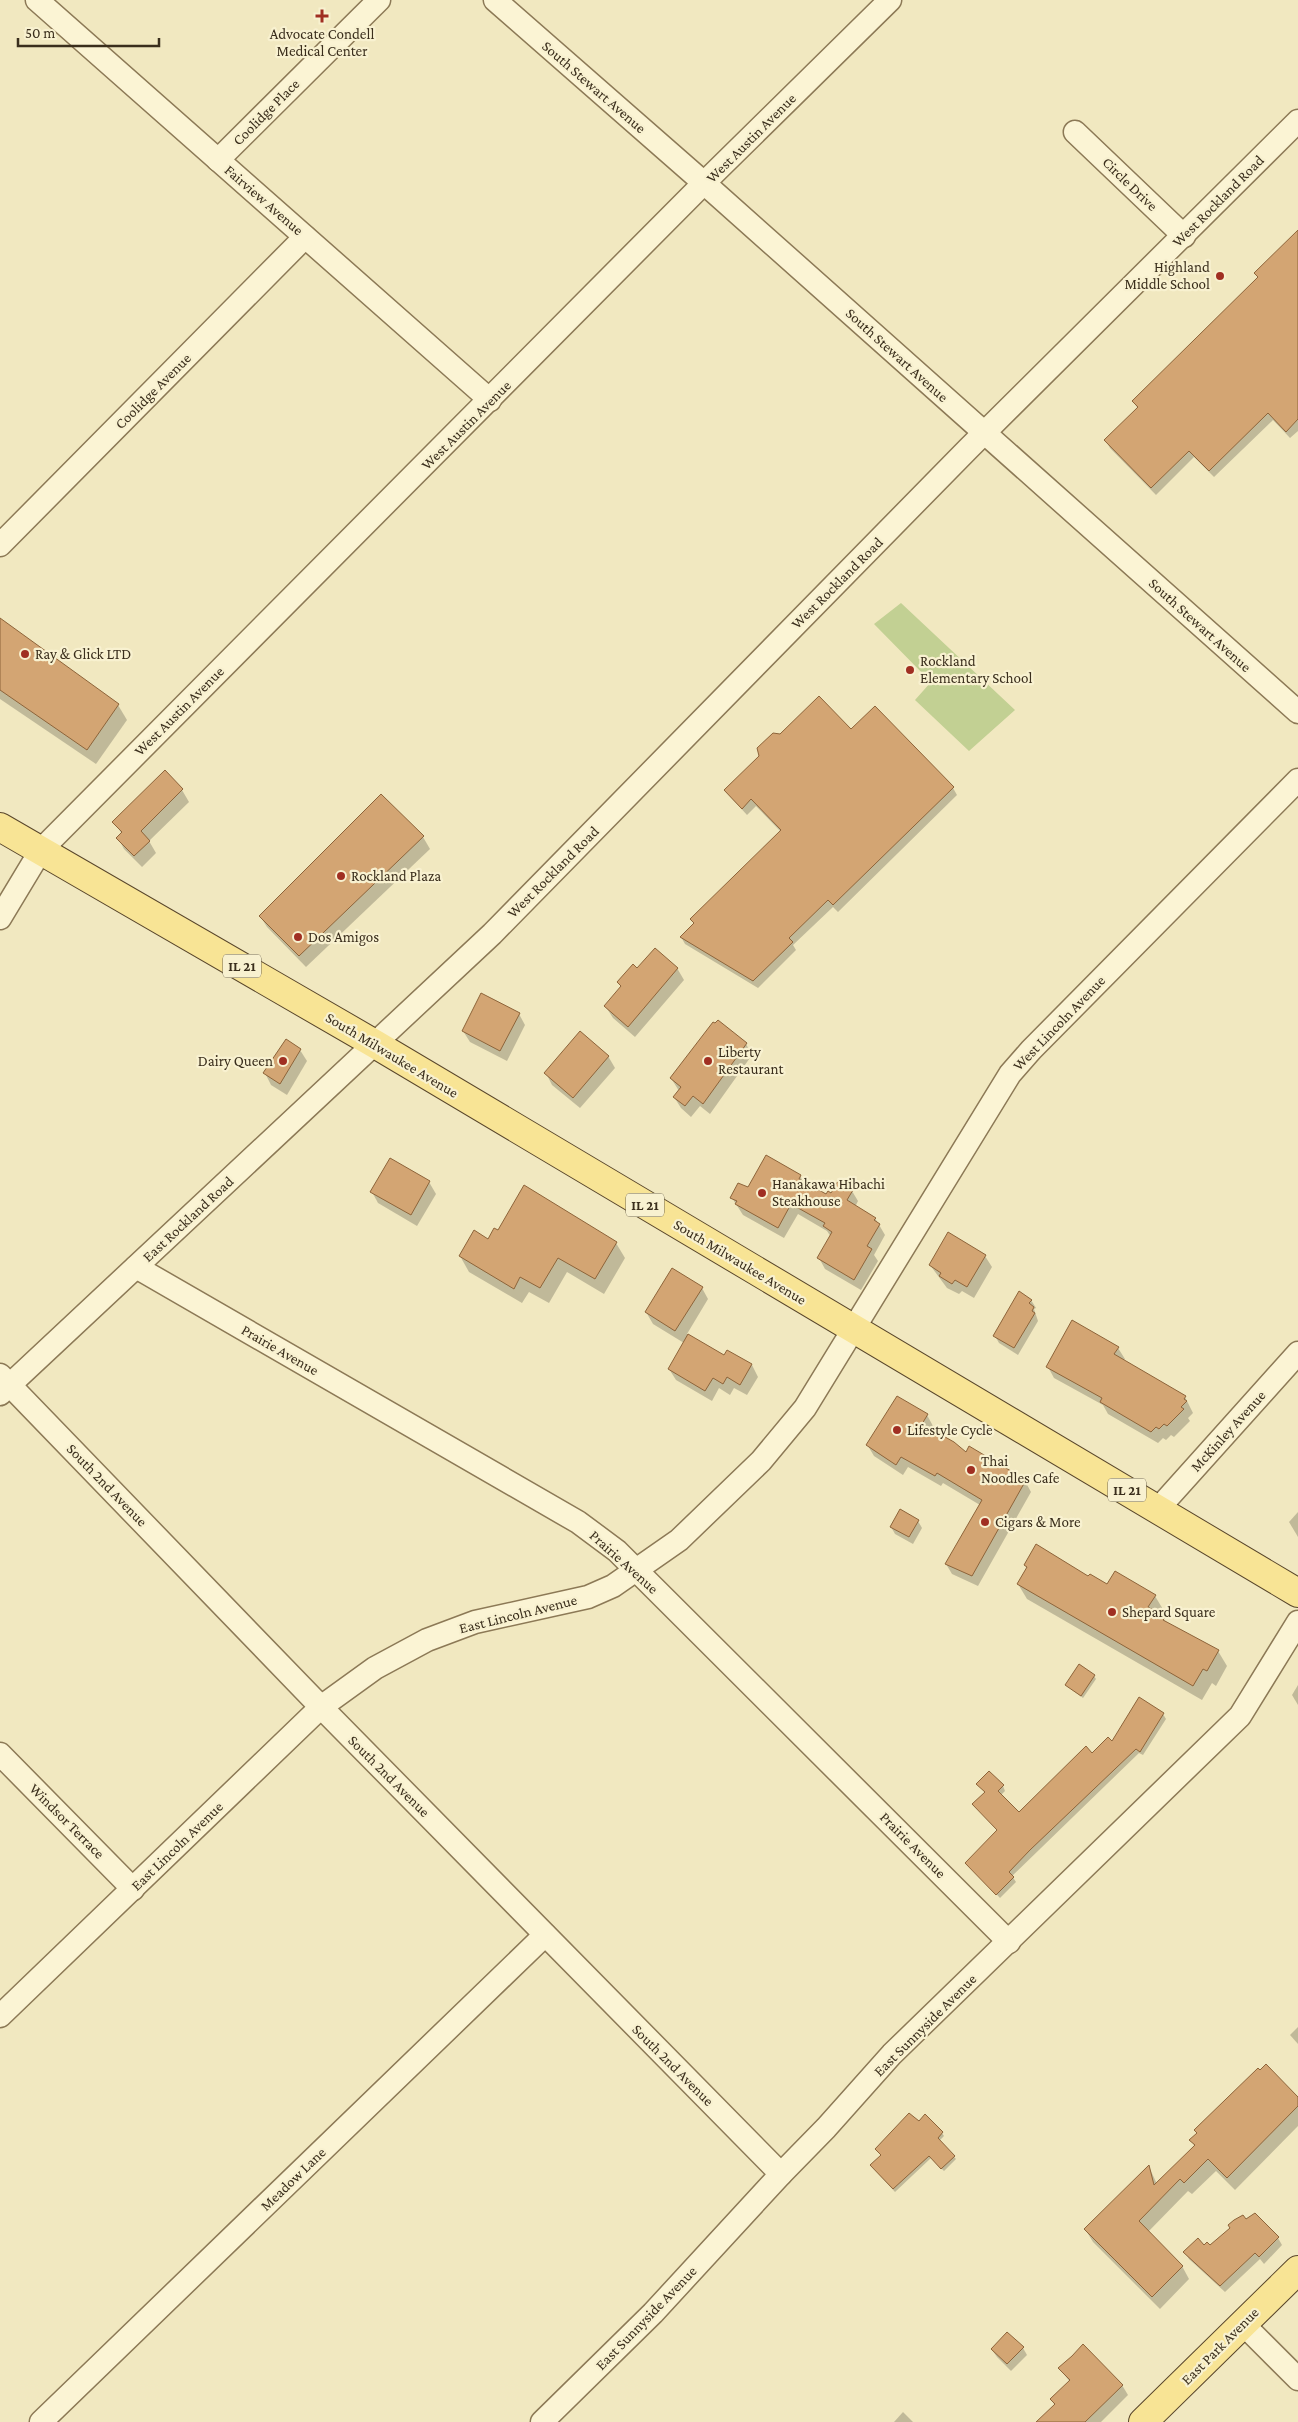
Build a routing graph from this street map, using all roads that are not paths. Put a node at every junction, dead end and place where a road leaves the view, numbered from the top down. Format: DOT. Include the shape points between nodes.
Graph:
graph roads {
  1 [pos="37,0"];
  2 [pos="379,0"];
  3 [pos="495,0"];
  4 [pos="890,0"];
  5 [pos="1298,121"];
  6 [pos="1076,132"];
  7 [pos="218,160"];
  8 [pos="704,183"];
  9 [pos="1184,236"];
  10 [pos="305,237"];
  11 [pos="490,400"];
  12 [pos="984,433"];
  13 [pos="0,545"];
  14 [pos="1298,712"];
  15 [pos="1298,780"];
  16 [pos="0,827"];
  17 [pos="41,850"];
  18 [pos="0,918"];
  19 [pos="375,1044"];
  20 [pos="136,1267"];
  21 [pos="853,1329"];
  22 [pos="1298,1353"];
  23 [pos="3,1385"];
  24 [pos="1158,1508"];
  25 [pos="637,1570"];
  26 [pos="1298,1592"];
  27 [pos="1298,1622"];
  28 [pos="321,1708"];
  29 [pos="0,1754"];
  30 [pos="133,1889"];
  31 [pos="545,1935"];
  32 [pos="1009,1942"];
  33 [pos="0,2016"];
  34 [pos="781,2174"];
  35 [pos="1298,2270"];
  36 [pos="1243,2324"];
  37 [pos="1298,2379"];
  38 [pos="41,2422"];
  39 [pos="542,2422"];
  40 [pos="1143,2422"];
  1 -- 7 [label="street, Fairview Avenue"];
  2 -- 7 [label="street, Coolidge Place"];
  3 -- 8 [label="street, South Stewart Avenue"];
  4 -- 8 [label="street, West Austin Avenue"];
  5 -- 9 [label="street, West Rockland Road"];
  6 -- 9 [label="street, Circle Drive"];
  7 -- 10 [label="street, Fairview Avenue"];
  8 -- 11 [label="street, West Austin Avenue"];
  8 -- 12 [label="street, South Stewart Avenue"];
  9 -- 12 [label="street, West Rockland Road"];
  10 -- 11 [label="street, Fairview Avenue"];
  10 -- 13 [label="street, Coolidge Avenue"];
  11 -- 17 [label="street, West Austin Avenue"];
  12 -- 14 [label="street, South Stewart Avenue"];
  12 -- 19 [label="street, West Rockland Road" via="492,934"];
  15 -- 21 [label="street, West Lincoln Avenue" via="1010,1074"];
  16 -- 17 [label="main road, South Milwaukee Avenue / IL 21"];
  17 -- 18 [label="street, West Austin Avenue"];
  17 -- 19 [label="main road, South Milwaukee Avenue / IL 21"];
  19 -- 20 [label="street, East Rockland Road"];
  19 -- 21 [label="main road, South Milwaukee Avenue / IL 21"];
  20 -- 23 [label="street, East Rockland Road"];
  20 -- 25 [label="street, Prairie Avenue" via="578,1522"];
  21 -- 24 [label="main road, South Milwaukee Avenue / IL 21"];
  21 -- 25 [label="street, East Lincoln Avenue" via="805,1408 761,1461 679,1540"];
  22 -- 24 [label="street, McKinley Avenue"];
  23 -- 28 [label="street, South 2nd Avenue"];
  24 -- 26 [label="main road, South Milwaukee Avenue / IL 21"];
  25 -- 28 [label="street, East Lincoln Avenue" via="588,1597 475,1622 427,1640 375,1668"];
  25 -- 32 [label="street, Prairie Avenue"];
  27 -- 32 [label="street, East Sunnyside Avenue" via="1240,1716"];
  28 -- 30 [label="street, East Lincoln Avenue"];
  28 -- 31 [label="street, South 2nd Avenue"];
  29 -- 30 [label="street, Windsor Terrace"];
  30 -- 33 [label="street, East Lincoln Avenue"];
  31 -- 34 [label="street, South 2nd Avenue"];
  31 -- 38 [label="street, Meadow Lane"];
  32 -- 34 [label="street, East Sunnyside Avenue" via="892,2054"];
  34 -- 39 [label="street, East Sunnyside Avenue" via="653,2313"];
  35 -- 36 [label="main road, East Park Avenue"];
  36 -- 37 [label="street"];
  36 -- 40 [label="main road, East Park Avenue"];
}
